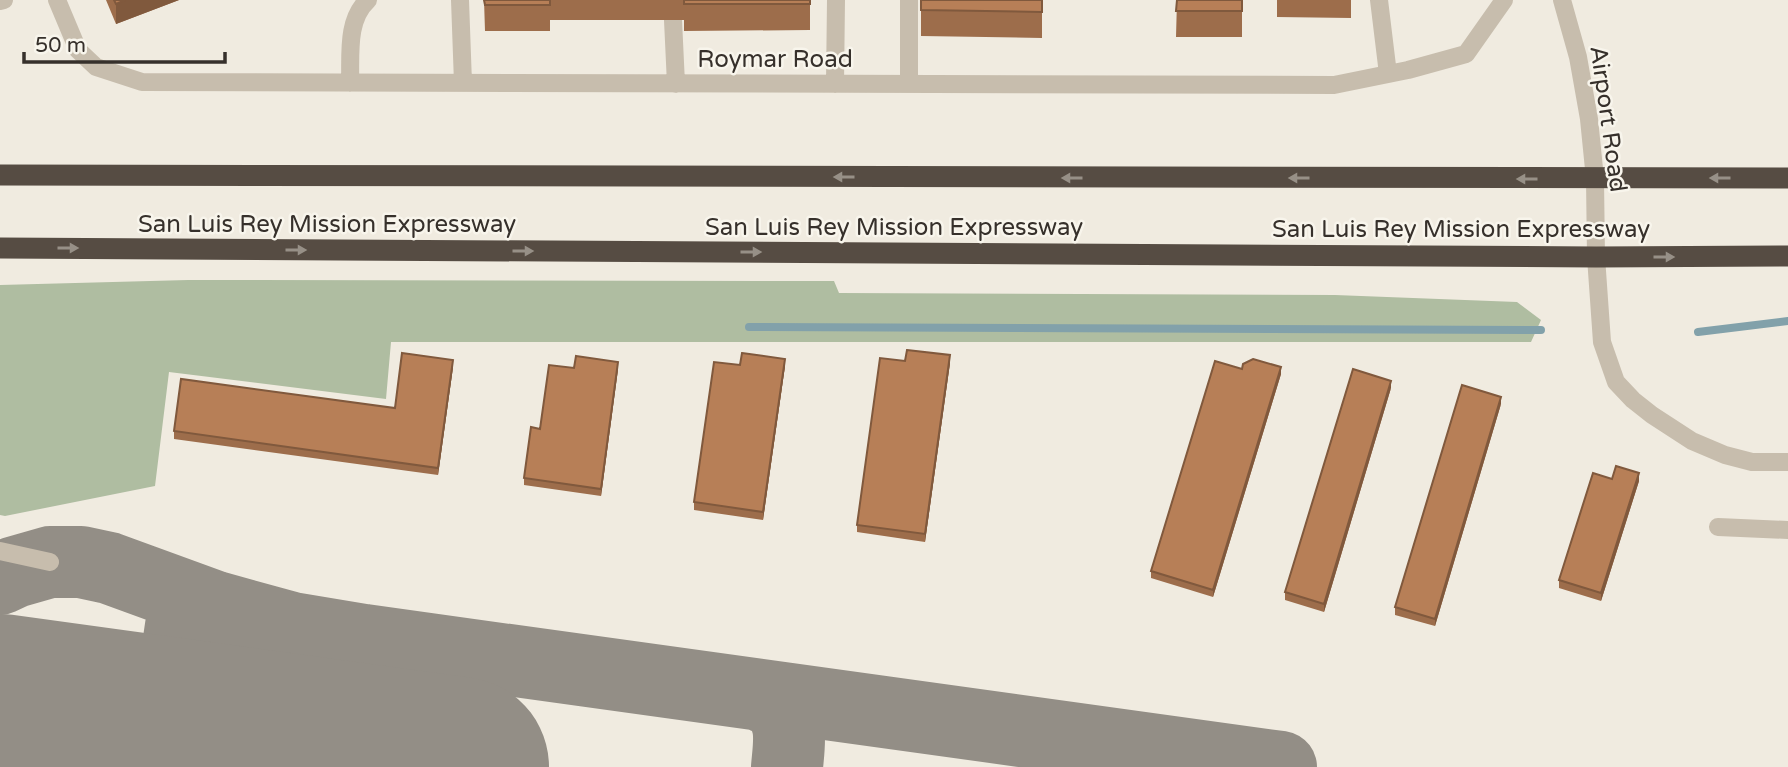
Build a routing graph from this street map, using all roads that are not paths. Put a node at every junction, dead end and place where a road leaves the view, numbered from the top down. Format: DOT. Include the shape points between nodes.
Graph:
graph roads {
  1 [pos="57,0"];
  2 [pos="368,0"];
  3 [pos="460,0"];
  4 [pos="674,0"];
  5 [pos="836,0"];
  6 [pos="909,0"];
  7 [pos="1379,0"];
  8 [pos="1504,0"];
  9 [pos="1562,0"];
  10 [pos="1388,74"];
  11 [pos="350,83"];
  12 [pos="463,83"];
  13 [pos="676,84"];
  14 [pos="835,84"];
  15 [pos="909,84"];
  16 [pos="0,175"];
  17 [pos="1788,178"];
  18 [pos="1595,179"];
  19 [pos="0,248"];
  20 [pos="1788,256"];
  21 [pos="1596,257"];
  22 [pos="1788,462"];
  23 [pos="1718,527"];
  24 [pos="1788,530"];
  25 [pos="0,551"];
  26 [pos="50,562"];
  1 -- 11 [label="street, Roymar Road" via="78,50 96,67 142,82"];
  2 -- 11 [label="street" via="354,22"];
  3 -- 12 [label="street"];
  4 -- 13 [label="street"];
  5 -- 14 [label="street"];
  6 -- 15 [label="street"];
  7 -- 10 [label="street"];
  8 -- 10 [label="street, Roymar Road" via="1466,54"];
  9 -- 18 [label="street, Airport Road" via="1578,57"];
  10 -- 15 [label="street, Roymar Road" via="1334,85"];
  11 -- 12 [label="street, Roymar Road"];
  12 -- 13 [label="street, Roymar Road"];
  13 -- 14 [label="street, Roymar Road"];
  14 -- 15 [label="street, Roymar Road"];
  18 -- 16 [label="highway, San Luis Rey Mission Expressway, one-way"];
  17 -- 18 [label="highway, San Luis Rey Mission Expressway, one-way"];
  18 -- 21 [label="street, Airport Road"];
  19 -- 21 [label="highway, San Luis Rey Mission Expressway, one-way"];
  21 -- 20 [label="highway, San Luis Rey Mission Expressway, one-way"];
  21 -- 22 [label="street, Airport Road" via="1602,342 1616,382 1652,415 1692,441 1752,462"];
  23 -- 24 [label="street"];
  25 -- 26 [label="street"];
}
